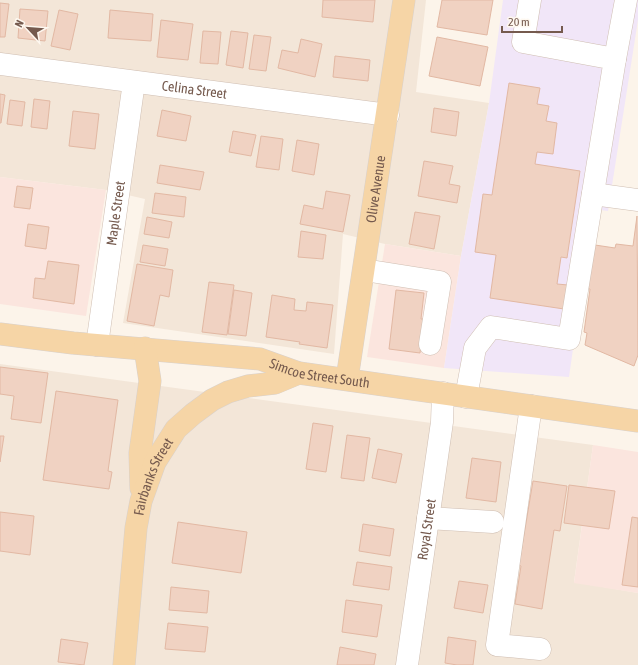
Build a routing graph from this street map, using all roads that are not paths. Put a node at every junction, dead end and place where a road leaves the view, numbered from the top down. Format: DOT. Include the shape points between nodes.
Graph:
graph roads {
  1 [pos="404,0"];
  2 [pos="530,0"];
  3 [pos="626,0"];
  4 [pos="615,59"];
  5 [pos="0,64"];
  6 [pos="134,82"];
  7 [pos="388,115"];
  8 [pos="593,194"];
  9 [pos="638,200"];
  10 [pos="364,270"];
  11 [pos="0,334"];
  12 [pos="430,344"];
  13 [pos="97,345"];
  14 [pos="145,348"];
  15 [pos="299,373"];
  16 [pos="347,379"];
  17 [pos="443,393"];
  18 [pos="466,397"];
  19 [pos="531,406"];
  20 [pos="638,422"];
  21 [pos="141,501"];
  22 [pos="428,518"];
  23 [pos="493,522"];
  24 [pos="540,649"];
  25 [pos="124,665"];
  26 [pos="407,665"];
  1 -- 7 [label="main road, Olive Avenue"];
  2 -- 4 [label="street" via="523,42"];
  3 -- 4 [label="street"];
  4 -- 8 [label="street"];
  5 -- 6 [label="street, Celina Street"];
  6 -- 7 [label="street, Celina Street"];
  6 -- 13 [label="street, Maple Street"];
  7 -- 10 [label="main road, Olive Avenue"];
  8 -- 9 [label="street"];
  8 -- 18 [label="street" via="569,339 491,328 475,348"];
  10 -- 12 [label="street" via="440,282"];
  10 -- 16 [label="main road, Olive Avenue"];
  11 -- 13 [label="main road, Simcoe Street South"];
  13 -- 14 [label="main road, Simcoe Street South"];
  14 -- 15 [label="main road, Simcoe Street South" via="260,359"];
  14 -- 21 [label="main road" via="150,381 140,453"];
  15 -- 16 [label="main road, Simcoe Street South"];
  15 -- 21 [label="main road, Fairbanks Street" via="275,383 248,386 228,392 193,414 176,429 155,462"];
  16 -- 17 [label="main road, Simcoe Street South"];
  17 -- 18 [label="main road, Simcoe Street South"];
  17 -- 22 [label="street, Royal Street" via="442,422"];
  18 -- 19 [label="main road, Simcoe Street South"];
  19 -- 20 [label="main road, Simcoe Street South"];
  19 -- 24 [label="street" via="497,645"];
  21 -- 25 [label="main road, Fairbanks Street" via="132,568"];
  22 -- 23 [label="street"];
  22 -- 26 [label="street, Royal Street"];
}
